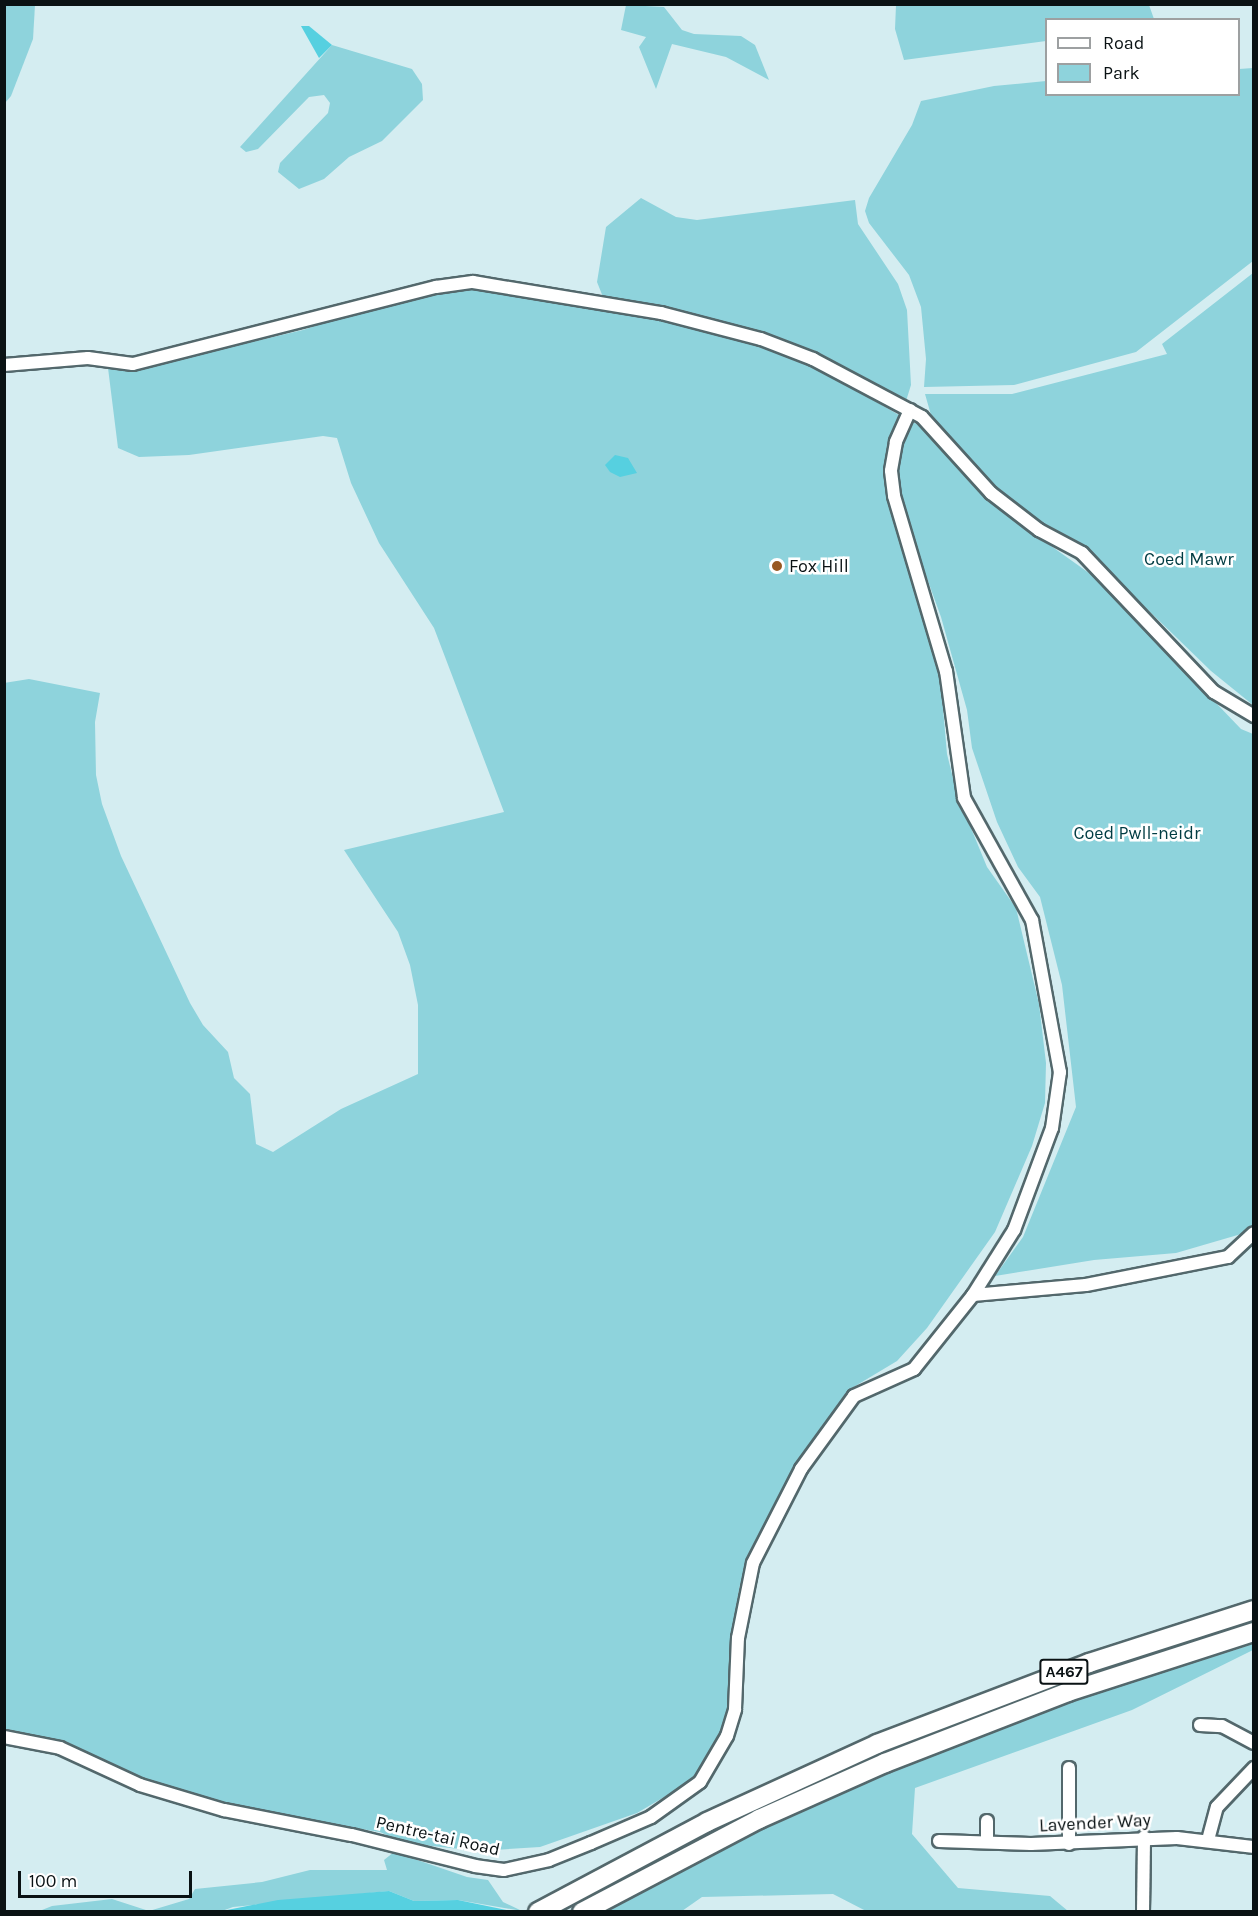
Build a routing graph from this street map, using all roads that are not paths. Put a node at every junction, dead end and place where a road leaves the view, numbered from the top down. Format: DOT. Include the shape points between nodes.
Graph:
graph roads {
  1 [pos="4,365"];
  2 [pos="910,410"];
  3 [pos="1254,716"];
  4 [pos="1254,1233"];
  5 [pos="973,1295"];
  6 [pos="1254,1610"];
  7 [pos="1254,1632"];
  8 [pos="1200,1725"];
  9 [pos="4,1737"];
  10 [pos="1254,1743"];
  11 [pos="1254,1767"];
  12 [pos="1069,1768"];
  13 [pos="987,1821"];
  14 [pos="1144,1838"];
  15 [pos="1208,1840"];
  16 [pos="939,1841"];
  17 [pos="987,1841"];
  18 [pos="1069,1844"];
  19 [pos="1254,1847"];
  20 [pos="584,1910"];
  21 [pos="538,1911"];
  22 [pos="1143,1911"];
  1 -- 2 [label="street" via="88,358 133,364 436,287 473,282 661,313 761,339 813,359"];
  2 -- 3 [label="street" via="922,417 1014,512 1082,553 1130,608 1214,692"];
  2 -- 5 [label="street, Pentre-tai Road" via="896,442 891,471 894,496 946,671 964,798 1032,920 1060,1072 1052,1128 1014,1230"];
  4 -- 5 [label="street" via="1228,1257 1086,1285"];
  5 -- 9 [label="street, Pentre-tai Road" via="914,1369 854,1396 801,1469 753,1563 743,1598 735,1709 727,1736 700,1782 651,1817 549,1860 504,1870 352,1835 283,1824 168,1795 60,1748"];
  6 -- 21 [label="main road, A467" via="1089,1663 877,1744 707,1822"];
  7 -- 20 [label="main road, A467" via="1068,1692 885,1763 759,1819"];
  8 -- 10 [label="street" via="1222,1726"];
  11 -- 15 [label="street" via="1217,1807"];
  12 -- 18 [label="street"];
  13 -- 17 [label="street"];
  14 -- 15 [label="street, Lavender Way"];
  14 -- 18 [label="street, Lavender Way"];
  14 -- 22 [label="street"];
  15 -- 19 [label="street, Lavender Way"];
  16 -- 17 [label="street, Lavender Way"];
  17 -- 18 [label="street, Lavender Way"];
}
